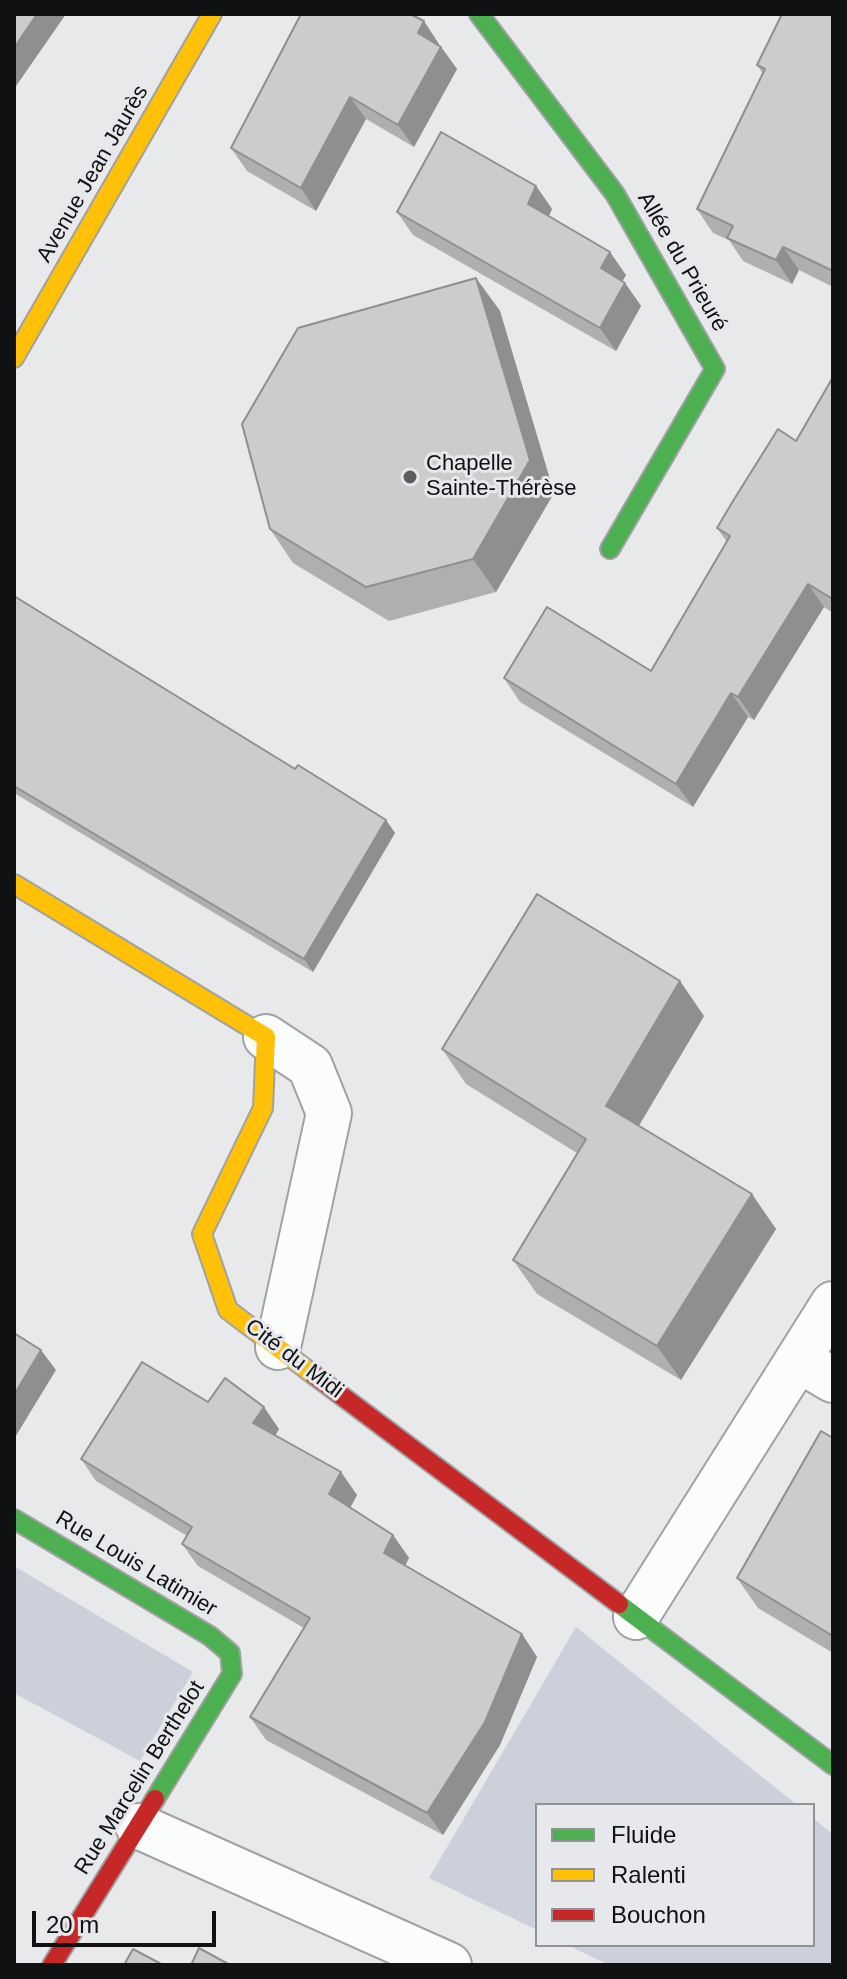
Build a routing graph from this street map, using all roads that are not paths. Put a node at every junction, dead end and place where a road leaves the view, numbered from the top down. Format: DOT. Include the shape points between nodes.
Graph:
graph roads {
  1 [pos="212,14"];
  2 [pos="479,14"];
  3 [pos="14,358"];
  4 [pos="610,549"];
  5 [pos="14,884"];
  6 [pos="266,1037"];
  7 [pos="833,1304"];
  8 [pos="278,1347"];
  9 [pos="816,1370"];
  10 [pos="14,1519"];
  11 [pos="636,1617"];
  12 [pos="230,1653"];
  13 [pos="833,1765"];
  14 [pos="138,1826"];
  15 [pos="52,1965"];
  16 [pos="449,1965"];
  1 -- 3 [label="street, Avenue Jean Jaurès"];
  2 -- 4 [label="street, Allée du Prieuré" via="615,194 715,369"];
  5 -- 6 [label="street"];
  6 -- 8 [label="street" via="310,1066 329,1113"];
  6 -- 8 [label="street, Cité du Midi" via="263,1108 202,1234 228,1310"];
  7 -- 9 [label="street"];
  8 -- 11 [label="street, Cité du Midi"];
  9 -- 11 [label="street"];
  10 -- 12 [label="street, Rue Louis Latimier"];
  11 -- 13 [label="street, Cité du Midi"];
  12 -- 14 [label="street, Rue Marcelin Berthelot" via="232,1674"];
  14 -- 15 [label="street, Rue Marcelin Berthelot"];
  14 -- 16 [label="street"];
}
